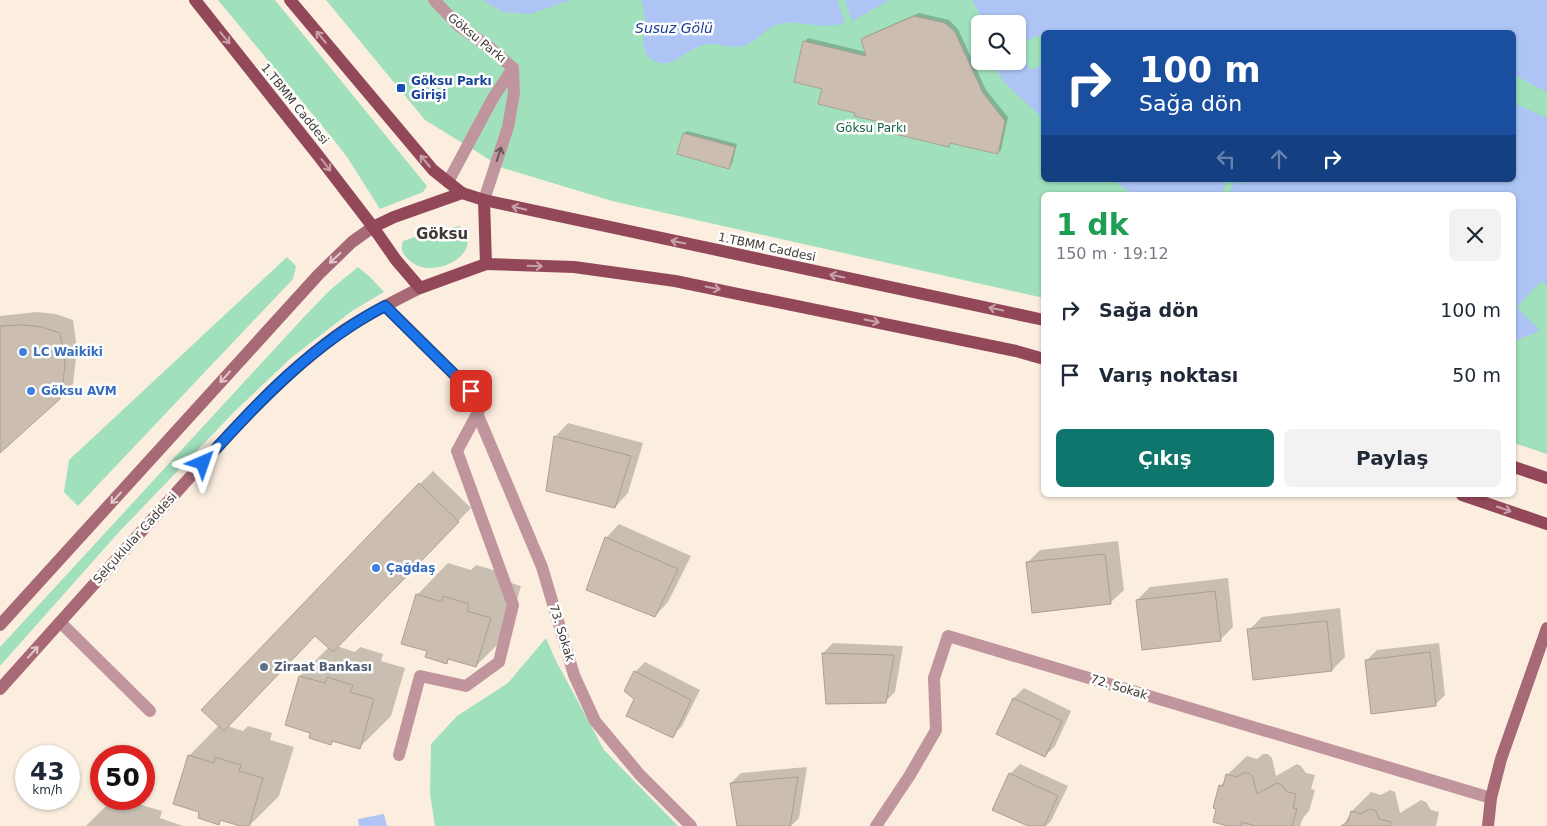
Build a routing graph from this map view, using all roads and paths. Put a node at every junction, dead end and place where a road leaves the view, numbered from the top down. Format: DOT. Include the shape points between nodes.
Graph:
graph roads {
  1 [pos="195,0"];
  2 [pos="290,0"];
  3 [pos="434,0"];
  4 [pos="513,68"];
  5 [pos="448,182"];
  6 [pos="462,193"];
  7 [pos="484,200"];
  8 [pos="373,227"];
  9 [pos="486,264"];
  10 [pos="420,288"];
  11 [pos="385,306"];
  12 [pos="1041,319"];
  13 [pos="1041,358"];
  14 [pos="477,414"];
  15 [pos="1516,468"];
  16 [pos="1547,478"];
  17 [pos="1468,497"];
  18 [pos="1547,524"];
  19 [pos="60,622"];
  20 [pos="0,625"];
  21 [pos="1547,628"];
  22 [pos="0,689"];
  23 [pos="150,711"];
  24 [pos="399,755"];
  25 [pos="1490,798"];
  26 [pos="691,826"];
  27 [pos="876,826"];
  28 [pos="1488,826"];
  1 -- 8 [label="main road, 1.TBMM Caddesi, one-way"];
  5 -- 2 [label="main road, one-way" via="433,170"];
  3 -- 4 [label="street, Göksu Parkı" via="459,26"];
  4 -- 5 [label="street, Göksu Parkı" via="492,98"];
  7 -- 4 [label="street, one-way" via="508,128 514,93"];
  5 -- 6 [label="main road"];
  6 -- 7 [label="main road, 1.TBMM Caddesi"];
  6 -- 8 [label="main road"];
  7 -- 9 [label="main road"];
  12 -- 7 [label="main road, 1.TBMM Caddesi, one-way"];
  8 -- 10 [label="main road, 1.TBMM Caddesi"];
  8 -- 20 [label="main road, one-way" via="319,274"];
  9 -- 10 [label="main road"];
  9 -- 13 [label="main road, one-way" via="574,267 675,281"];
  10 -- 11 [label="main road, Selçuklular Caddesi"];
  11 -- 14 [label="street, 73. Sokak" via="483,403"];
  11 -- 19 [label="main road, Selçuklular Caddesi" via="323,345 273,390"];
  14 -- 24 [label="street" via="457,451 513,605 500,662 466,686 420,676"];
  14 -- 26 [label="street, 73. Sokak" via="542,567 574,674 595,721 640,775"];
  15 -- 16 [label="main road"];
  17 -- 18 [label="main road, one-way"];
  22 -- 19 [label="main road, Selçuklular Caddesi, one-way"];
  19 -- 23 [label="street"];
  21 -- 25 [label="main road"];
  25 -- 27 [label="street, 72. Sokak" via="948,636 934,678 936,730"];
  25 -- 28 [label="main road"];
}
